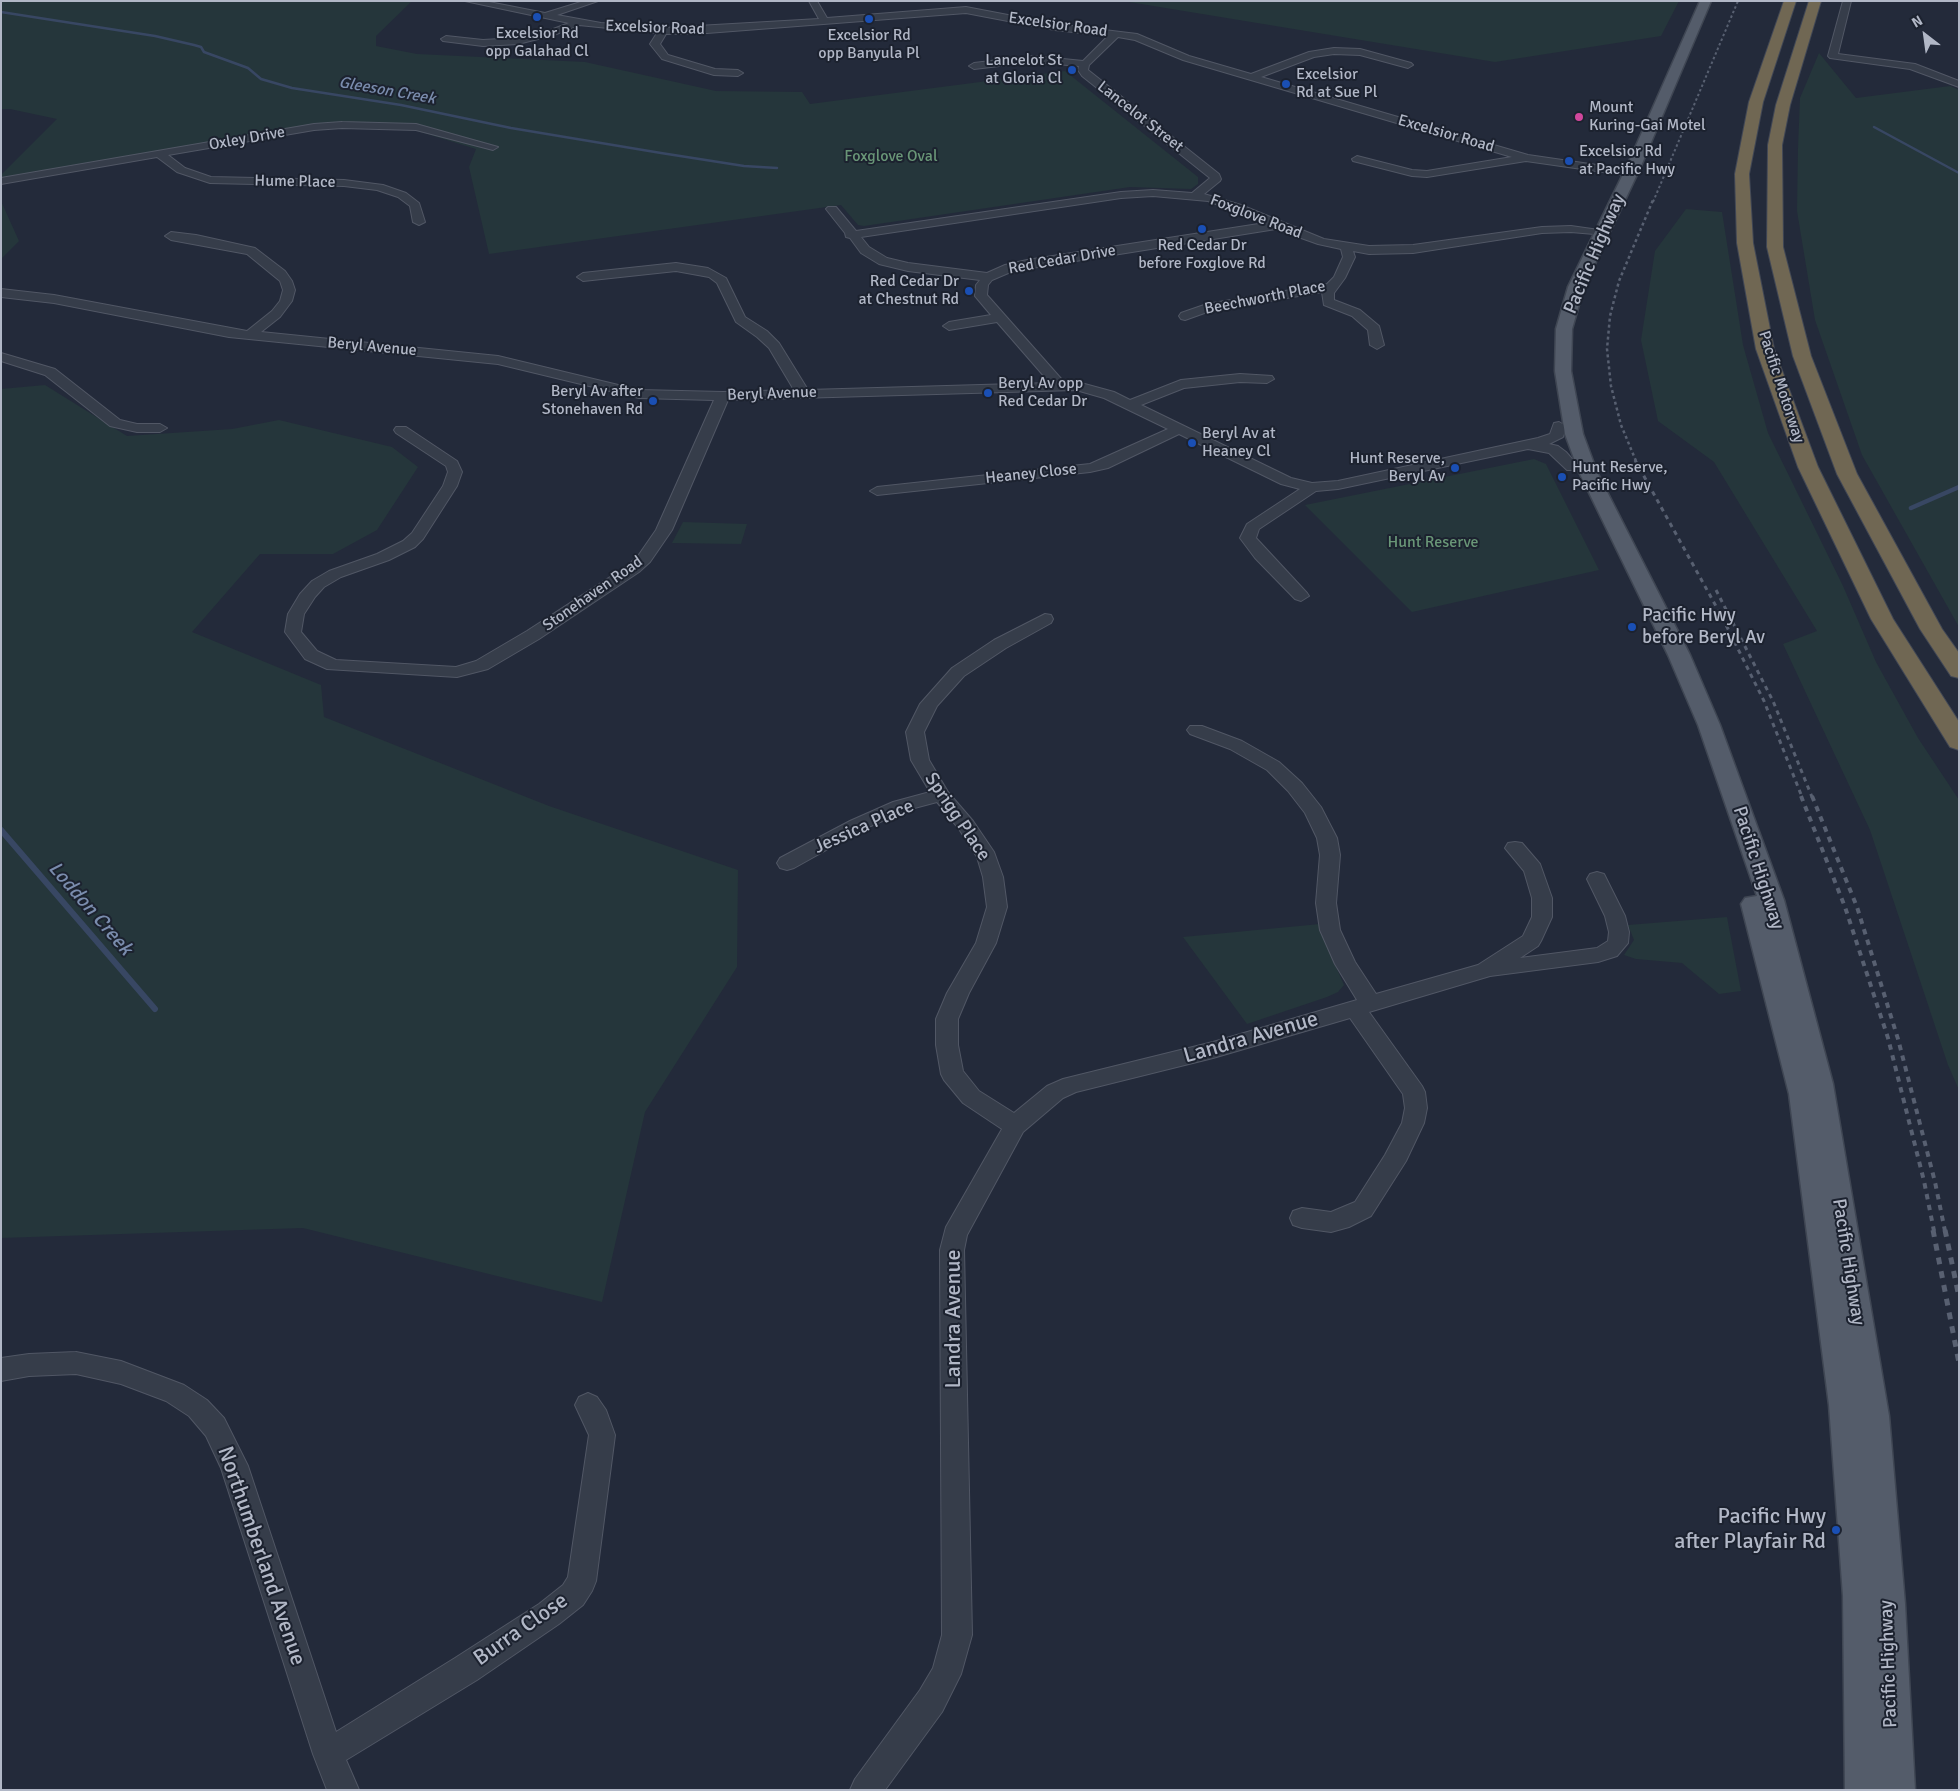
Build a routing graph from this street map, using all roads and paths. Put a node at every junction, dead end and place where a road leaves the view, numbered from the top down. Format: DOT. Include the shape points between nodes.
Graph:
graph roads {
  1 [pos="469,1"];
  2 [pos="594,1"];
  3 [pos="813,1"];
  4 [pos="1697,1"];
  5 [pos="1706,1"];
  6 [pos="1790,1"];
  7 [pos="1816,1"];
  8 [pos="1847,1"];
  9 [pos="960,5"];
  10 [pos="545,16"];
  11 [pos="824,20"];
  12 [pos="578,22"];
  13 [pos="663,31"];
  14 [pos="1117,33"];
  15 [pos="446,40"];
  16 [pos="1085,64"];
  17 [pos="1408,65"];
  18 [pos="974,66"];
  19 [pos="738,74"];
  20 [pos="1252,77"];
  21 [pos="1959,84"];
  22 [pos="1645,108"];
  23 [pos="493,146"];
  24 [pos="160,154"];
  25 [pos="1527,158"];
  26 [pos="1357,160"];
  27 [pos="1630,173"];
  28 [pos="1,181"];
  29 [pos="1196,195"];
  30 [pos="832,209"];
  31 [pos="419,222"];
  32 [pos="1277,225"];
  33 [pos="1589,232"];
  34 [pos="850,235"];
  35 [pos="171,236"];
  36 [pos="1346,247"];
  37 [pos="1567,270"];
  38 [pos="988,276"];
  39 [pos="583,277"];
  40 [pos="1331,286"];
  41 [pos="1,292"];
  42 [pos="1185,316"];
  43 [pos="999,318"];
  44 [pos="949,326"];
  45 [pos="250,335"];
  46 [pos="1377,345"];
  47 [pos="1,357"];
  48 [pos="1267,379"];
  49 [pos="1059,385"];
  50 [pos="803,392"];
  51 [pos="723,396"];
  52 [pos="1130,406"];
  53 [pos="1559,426"];
  54 [pos="160,428"];
  55 [pos="401,430"];
  56 [pos="1177,430"];
  57 [pos="1526,446"];
  58 [pos="1572,467"];
  59 [pos="1312,487"];
  60 [pos="877,491"];
  61 [pos="1301,596"];
  62 [pos="1045,619"];
  63 [pos="1959,671"];
  64 [pos="1196,730"];
  65 [pos="1959,742"];
  66 [pos="941,795"];
  67 [pos="1515,848"];
  68 [pos="788,862"];
  69 [pos="1597,879"];
  70 [pos="1485,970"];
  71 [pos="1363,1005"];
  72 [pos="1015,1126"];
  73 [pos="1302,1218"];
  74 [pos="1,1370"];
  75 [pos="588,1405"];
  76 [pos="328,1754"];
  77 [pos="343,1790"];
  78 [pos="866,1790"];
  79 [pos="1865,1790"];
  80 [pos="1894,1790"];
  1 -- 10 [label="street, Excelsior Road"];
  2 -- 10 [label="street"];
  3 -- 11 [label="street"];
  4 -- 22 [label="main road"];
  5 -- 27 [label="main road, Pacific Highway"];
  6 -- 65 [label="highway, Pacific Motorway" via="1756,102 1742,174 1745,244 1765,349 1808,467 1882,619"];
  7 -- 63 [label="highway, Pacific Motorway" via="1783,105 1775,145 1775,247 1802,356 1847,474 1931,629"];
  8 -- 21 [label="street" via="1833,56 1912,66"];
  9 -- 11 [label="street, Excelsior Road"];
  9 -- 14 [label="street, Excelsior Road" via="1055,27"];
  10 -- 12 [label="street, Excelsior Road"];
  11 -- 13 [label="street, Excelsior Road"];
  12 -- 13 [label="street, Excelsior Road"];
  12 -- 15 [label="street" via="552,34 518,41"];
  13 -- 19 [label="street" via="654,44 665,58 714,72"];
  14 -- 16 [label="street, Lancelot Street"];
  14 -- 20 [label="street, Excelsior Road"];
  16 -- 18 [label="street" via="1033,59"];
  16 -- 29 [label="street, Lancelot Street" via="1082,70 1085,74 1214,176 1216,179"];
  17 -- 20 [label="street" via="1360,52 1334,51 1312,54"];
  20 -- 25 [label="street, Excelsior Road"];
  23 -- 24 [label="street, Oxley Drive" via="416,127 379,124 314,127"];
  24 -- 28 [label="street, Oxley Drive"];
  24 -- 31 [label="street, Hume Place" via="181,170 210,180 344,183 379,187 402,195 415,206"];
  25 -- 26 [label="street" via="1427,174"];
  25 -- 27 [label="street, Excelsior Road"];
  27 -- 33 [label="main road, Pacific Highway"];
  29 -- 32 [label="street, Foxglove Road" via="1237,207"];
  29 -- 34 [label="street, Foxglove Road" via="1121,195"];
  30 -- 34 [label="street"];
  32 -- 36 [label="street, Foxglove Road" via="1322,242"];
  32 -- 38 [label="street, Red Cedar Drive" via="1027,264"];
  33 -- 36 [label="street, Foxglove Road" via="1571,229 1526,232 1404,250"];
  33 -- 80 [label="main road, Pacific Highway" via="1564,329 1562,371 1569,412 1588,472 1679,655 1709,725 1771,900 1819,1084 1872,1416 1887,1604"];
  34 -- 38 [label="street" via="883,261"];
  35 -- 45 [label="street" via="251,251 281,274 289,290 286,301 276,314"];
  36 -- 40 [label="street, Beechworth Place" via="1349,257 1339,278"];
  37 -- 53 [label="main road, Pacific Highway" via="1550,327 1550,370"];
  38 -- 43 [label="street, Red Cedar Drive" via="981,296"];
  39 -- 50 [label="street" via="676,267 713,274 727,289 740,319 774,346"];
  40 -- 42 [label="street, Beechworth Place" via="1207,308"];
  40 -- 46 [label="street" via="1328,302 1356,313 1374,329"];
  41 -- 45 [label="street, Beryl Avenue"];
  43 -- 44 [label="street"];
  43 -- 49 [label="street, Red Cedar Drive"];
  45 -- 51 [label="street, Beryl Avenue" via="498,360 639,394"];
  47 -- 54 [label="street" via="20,360 50,372 115,423 137,428"];
  48 -- 52 [label="street" via="1240,378 1181,384"];
  49 -- 50 [label="street, Beryl Avenue"];
  49 -- 52 [label="street, Beryl Avenue" via="1100,391"];
  50 -- 51 [label="street, Beryl Avenue"];
  51 -- 55 [label="street, Stonehaven Road" via="664,530 644,559 542,630 482,665 457,672 333,664 311,655 294,632 296,614 318,584 409,544 418,536 450,486 455,472 449,461"];
  52 -- 56 [label="street, Beryl Avenue"];
  53 -- 57 [label="street, Beryl Avenue" via="1556,437"];
  53 -- 58 [label="main road, Pacific Highway"];
  56 -- 59 [label="street, Beryl Avenue" via="1286,481"];
  56 -- 60 [label="street, Heaney Close" via="1090,468"];
  57 -- 58 [label="street, Beryl Avenue" via="1552,449"];
  57 -- 59 [label="street, Beryl Avenue" via="1338,485"];
  58 -- 79 [label="main road, Pacific Highway" via="1665,658 1693,725 1752,895 1803,1094 1846,1405 1861,1596"];
  59 -- 61 [label="street" via="1252,527 1248,538"];
  62 -- 66 [label="street, Sprigg Place" via="958,672 929,704 915,732 920,760"];
  64 -- 71 [label="street" via="1236,745 1272,766 1295,787 1314,812 1325,831 1330,855 1326,902 1330,930"];
  66 -- 68 [label="street, Jessica Place" via="900,806"];
  66 -- 72 [label="street, Sprigg Place" via="987,857 997,907 986,943 947,1019 946,1045 952,1074 971,1097"];
  67 -- 70 [label="street, Landra Avenue" via="1533,869 1542,898 1542,917 1531,941"];
  69 -- 70 [label="street, Landra Avenue" via="1619,932 1618,943 1610,951"];
  70 -- 71 [label="street, Landra Avenue"];
  71 -- 72 [label="street, Landra Avenue" via="1213,1050 1071,1084 1035,1107"];
  71 -- 73 [label="street" via="1414,1092 1416,1108 1412,1122 1394,1160 1363,1209 1331,1222"];
  72 -- 78 [label="street, Landra Avenue" via="955,1234 952,1250 957,1634 946,1674 931,1701"];
  74 -- 76 [label="street, Northumberland Avenue" via="76,1363 121,1373 174,1393 198,1408 215,1427 234,1466"];
  75 -- 76 [label="street, Burra Close" via="602,1435 582,1581 573,1595 466,1669"];
  76 -- 77 [label="street, Northumberland Avenue"];
}
